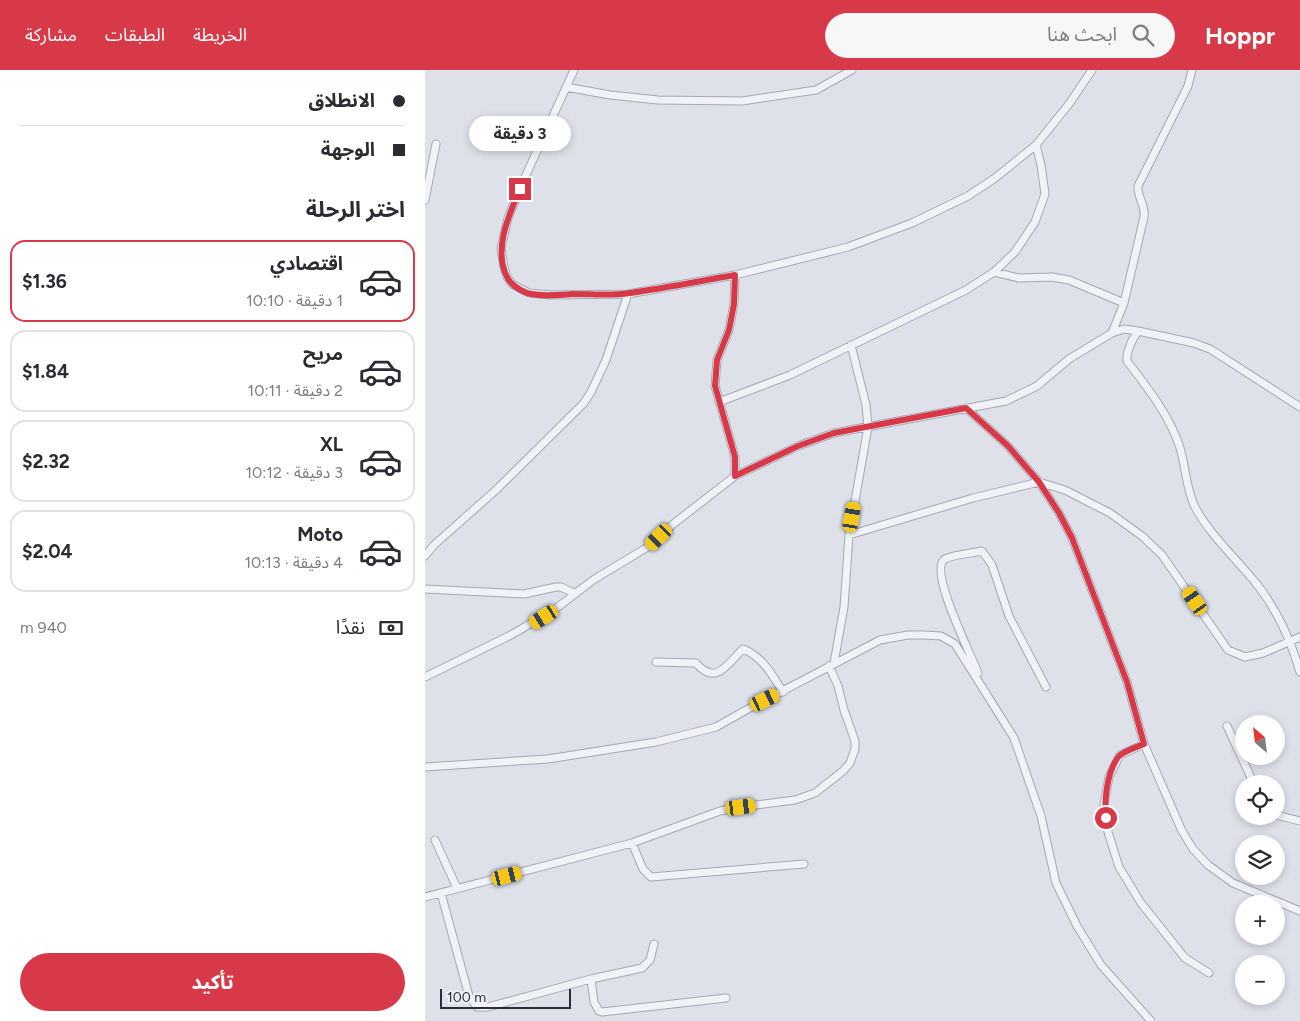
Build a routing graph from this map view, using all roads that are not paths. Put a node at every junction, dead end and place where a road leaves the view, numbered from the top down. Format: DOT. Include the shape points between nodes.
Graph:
graph roads {
  1 [pos="574,70"];
  2 [pos="852,70"];
  3 [pos="1193,70"];
  4 [pos="1090,71"];
  5 [pos="566,87"];
  6 [pos="436,144"];
  7 [pos="1036,145"];
  8 [pos="425,200"];
  9 [pos="995,272"];
  10 [pos="735,275"];
  11 [pos="628,294"];
  12 [pos="1124,303"];
  13 [pos="1138,331"];
  14 [pos="1112,333"];
  15 [pos="851,345"];
  16 [pos="719,402"];
  17 [pos="1300,407"];
  18 [pos="966,408"];
  19 [pos="868,427"];
  20 [pos="735,476"];
  21 [pos="1039,482"];
  22 [pos="849,534"];
  23 [pos="425,556"];
  24 [pos="425,589"];
  25 [pos="574,593"];
  26 [pos="1300,637"];
  27 [pos="1291,641"];
  28 [pos="655,662"];
  29 [pos="831,665"];
  30 [pos="1300,672"];
  31 [pos="425,676"];
  32 [pos="983,685"];
  33 [pos="1046,687"];
  34 [pos="783,692"];
  35 [pos="1227,726"];
  36 [pos="1144,744"];
  37 [pos="425,767"];
  38 [pos="1250,775"];
  39 [pos="1285,817"];
  40 [pos="1300,821"];
  41 [pos="435,840"];
  42 [pos="632,842"];
  43 [pos="804,864"];
  44 [pos="457,888"];
  45 [pos="441,893"];
  46 [pos="425,897"];
  47 [pos="1300,911"];
  48 [pos="655,944"];
  49 [pos="1209,973"];
  50 [pos="591,979"];
  51 [pos="726,998"];
  52 [pos="1151,1021"];
  1 -- 5 [label="street"];
  2 -- 5 [label="street" via="815,90 742,101 658,100"];
  3 -- 12 [label="street" via="1139,186 1145,213"];
  4 -- 7 [label="street"];
  5 -- 11 [label="street" via="508,218 501,248 503,267 512,284 529,293"];
  6 -- 8 [label="street"];
  7 -- 9 [label="street" via="1045,194 1035,222 1015,252"];
  7 -- 10 [label="street" via="967,196 912,223 848,247"];
  9 -- 12 [label="street" via="1019,278 1069,280"];
  9 -- 15 [label="street"];
  10 -- 11 [label="street"];
  10 -- 16 [label="street" via="729,330 717,360 715,386"];
  11 -- 23 [label="street" via="606,360 584,403 542,447"];
  12 -- 14 [label="street"];
  13 -- 14 [label="street"];
  13 -- 17 [label="street" via="1209,349"];
  13 -- 27 [label="street" via="1126,355 1127,361 1174,434 1190,497 1203,521 1259,588"];
  14 -- 18 [label="street" via="1069,359 1021,396"];
  15 -- 16 [label="street" via="790,375"];
  15 -- 19 [label="street" via="866,405"];
  16 -- 20 [label="street" via="735,457"];
  18 -- 19 [label="street"];
  18 -- 21 [label="street"];
  19 -- 20 [label="street" via="834,433 798,446"];
  19 -- 22 [label="street"];
  20 -- 25 [label="street" via="651,545"];
  21 -- 22 [label="street"];
  21 -- 27 [label="street" via="1065,490 1110,513 1142,536 1162,555 1228,650 1245,657"];
  21 -- 36 [label="street" via="1072,538 1127,682"];
  22 -- 29 [label="street" via="844,606"];
  24 -- 25 [label="street" via="524,594 561,587"];
  25 -- 31 [label="street" via="561,606 532,624"];
  26 -- 27 [label="street"];
  27 -- 30 [label="street"];
  28 -- 34 [label="street" via="696,663 711,674 723,670 743,649 761,659"];
  29 -- 32 [label="street" via="880,640 908,635 941,636 955,644"];
  29 -- 34 [label="street"];
  29 -- 42 [label="street" via="855,741 853,756 843,771 808,796 782,803 720,811"];
  32 -- 33 [label="street" via="940,576 940,565 945,559 982,550 992,565 1009,616"];
  32 -- 52 [label="street" via="1014,738 1041,816 1056,883 1077,926 1101,965"];
  34 -- 37 [label="street" via="716,727 656,742 548,759"];
  35 -- 38 [label="street"];
  36 -- 47 [label="street" via="1193,849 1233,883"];
  36 -- 49 [label="street" via="1120,755 1109,777 1104,804 1108,832 1119,867 1141,903 1185,958"];
  39 -- 40 [label="street"];
  41 -- 44 [label="street"];
  42 -- 43 [label="street" via="643,869 651,877"];
  42 -- 44 [label="street"];
  44 -- 45 [label="street"];
  45 -- 46 [label="street"];
  45 -- 50 [label="street" via="469,996 477,1007 488,1007"];
  48 -- 50 [label="street" via="650,960 642,968"];
  50 -- 51 [label="street" via="594,1002 602,1012"];
}
